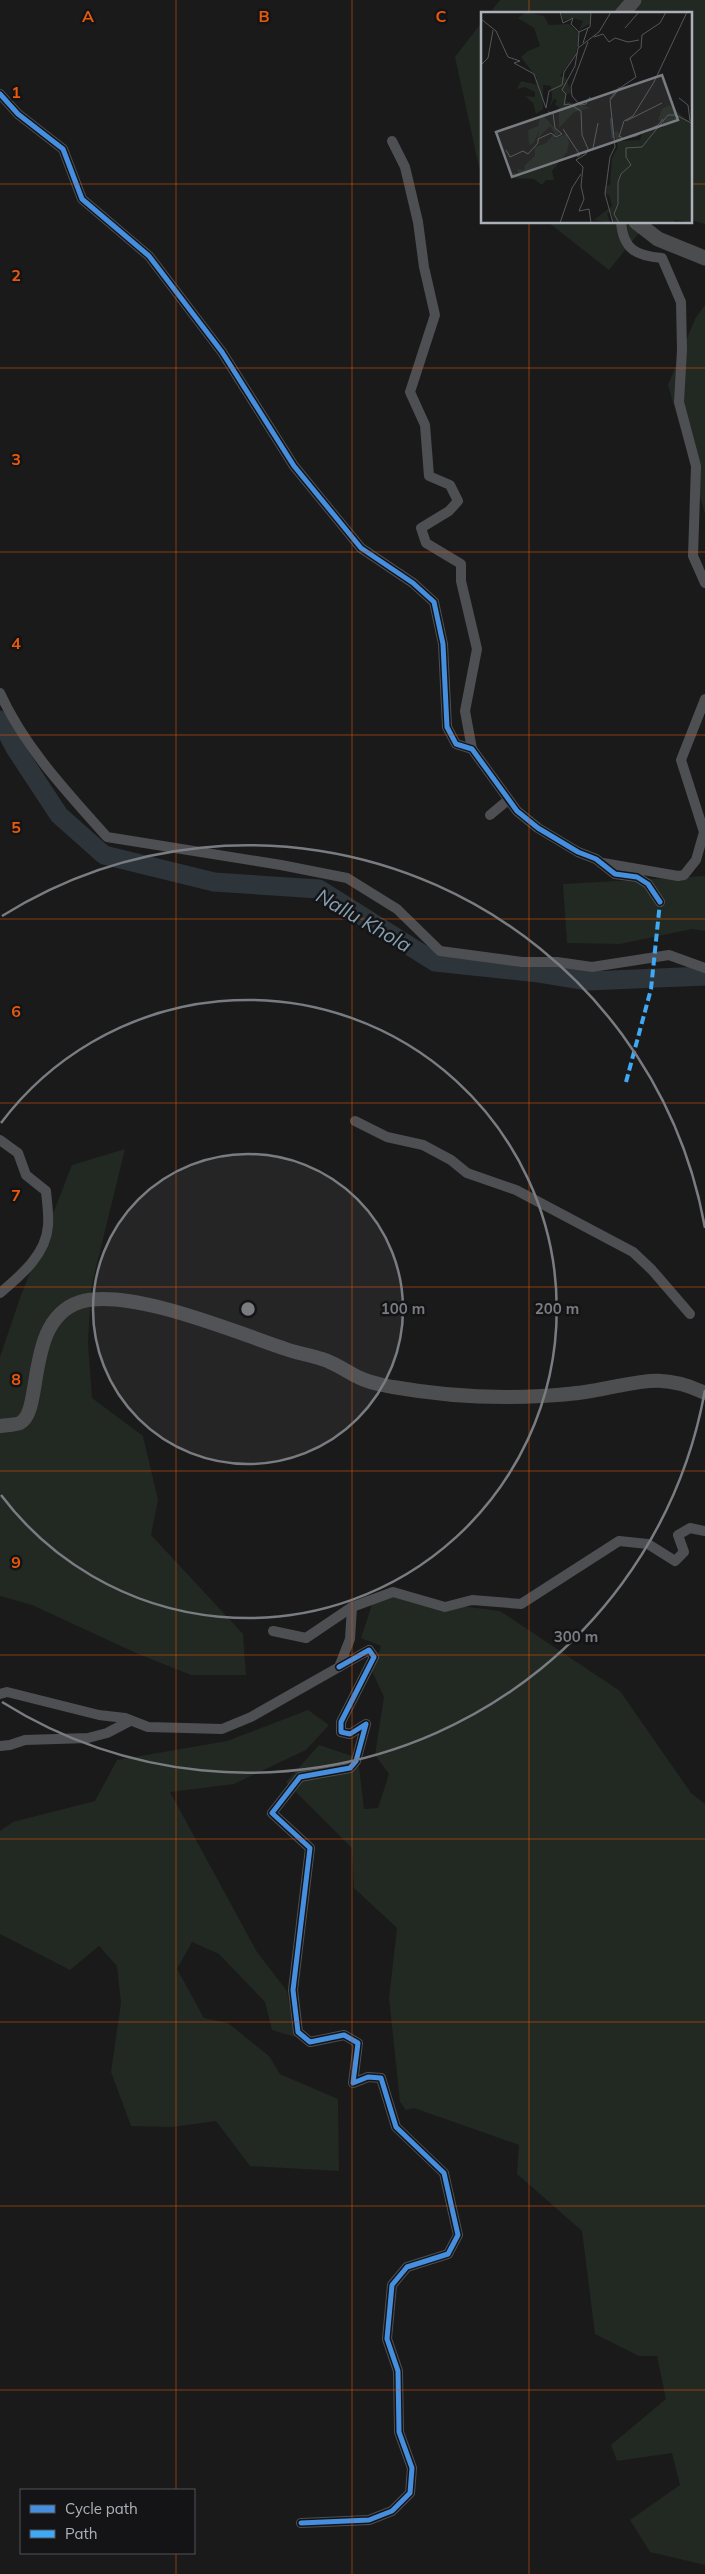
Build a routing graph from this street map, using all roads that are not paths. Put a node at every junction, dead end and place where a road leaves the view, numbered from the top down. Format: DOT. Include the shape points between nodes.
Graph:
graph roads {
  1 [pos="634,0"];
  2 [pos="624,12"];
  3 [pos="0,94"];
  4 [pos="392,141"];
  5 [pos="621,224"];
  6 [pos="639,224"];
  7 [pos="705,258"];
  8 [pos="705,583"];
  9 [pos="0,693"];
  10 [pos="705,699"];
  11 [pos="472,749"];
  12 [pos="508,800"];
  13 [pos="490,815"];
  14 [pos="602,863"];
  15 [pos="660,902"];
  16 [pos="705,968"];
  17 [pos="355,1121"];
  18 [pos="0,1140"];
  19 [pos="0,1293"];
  20 [pos="690,1314"];
  21 [pos="705,1392"];
  22 [pos="0,1426"];
  23 [pos="705,1531"];
  24 [pos="352,1607"];
  25 [pos="273,1631"];
  26 [pos="339,1667"];
  27 [pos="0,1694"];
  28 [pos="130,1721"];
  29 [pos="0,1746"];
  30 [pos="301,2523"];
  1 -- 2 [label="main road"];
  3 -- 11 [label="street" via="18,114 63,149 82,198 149,256 222,352 294,466 361,548 413,583 434,602 443,644 447,728 456,744"];
  4 -- 11 [label="street" via="405,167 436,315 410,392 425,425 429,476 450,485 458,502 450,511 421,528 426,543 461,564 461,581 477,649 465,712"];
  5 -- 8 [label="street" via="623,241 633,250 662,258 681,302 679,402 696,466 693,556"];
  6 -- 7 [label="main road" via="658,239"];
  9 -- 16 [label="street" via="12,720 30,747 107,837 347,878 397,909 440,951 592,967 669,955"];
  10 -- 14 [label="street" via="681,760 704,832 696,860 678,876"];
  11 -- 12 [label="street"];
  12 -- 13 [label="street"];
  12 -- 14 [label="street" via="538,828"];
  14 -- 15 [label="street" via="615,874 637,877 648,884"];
  17 -- 20 [label="street" via="387,1137 423,1146 467,1173 516,1190 633,1252"];
  18 -- 19 [label="street" via="18,1153 26,1175 46,1191 48,1228 42,1247 24,1274"];
  21 -- 22 [label="main road" via="668,1380 540,1396 459,1397 425,1392 365,1380 324,1359 185,1314 119,1300 96,1299 68,1308 56,1322 39,1352 31,1407 26,1417 20,1423"];
  23 -- 24 [label="street" via="690,1528 678,1535 684,1552 675,1561 648,1544 619,1541 521,1604 472,1600 445,1607 393,1592"];
  24 -- 25 [label="street" via="306,1638"];
  24 -- 26 [label="street" via="350,1639"];
  26 -- 28 [label="street" via="251,1717 222,1729 158,1728"];
  26 -- 30 [label="street" via="369,1650 374,1657 341,1722 341,1732 350,1734 366,1724 356,1761 350,1768 300,1777 272,1813 310,1848 293,1990 298,2032 310,2042 344,2035 358,2043 353,2083 368,2077 381,2078 396,2127 444,2173 458,2235 448,2254 407,2267 392,2286 387,2339 398,2371 399,2432 412,2468 410,2493 392,2511 369,2520"];
  27 -- 28 [label="street" via="7,1692"];
  28 -- 29 [label="street" via="88,1738 25,1740"];
}
